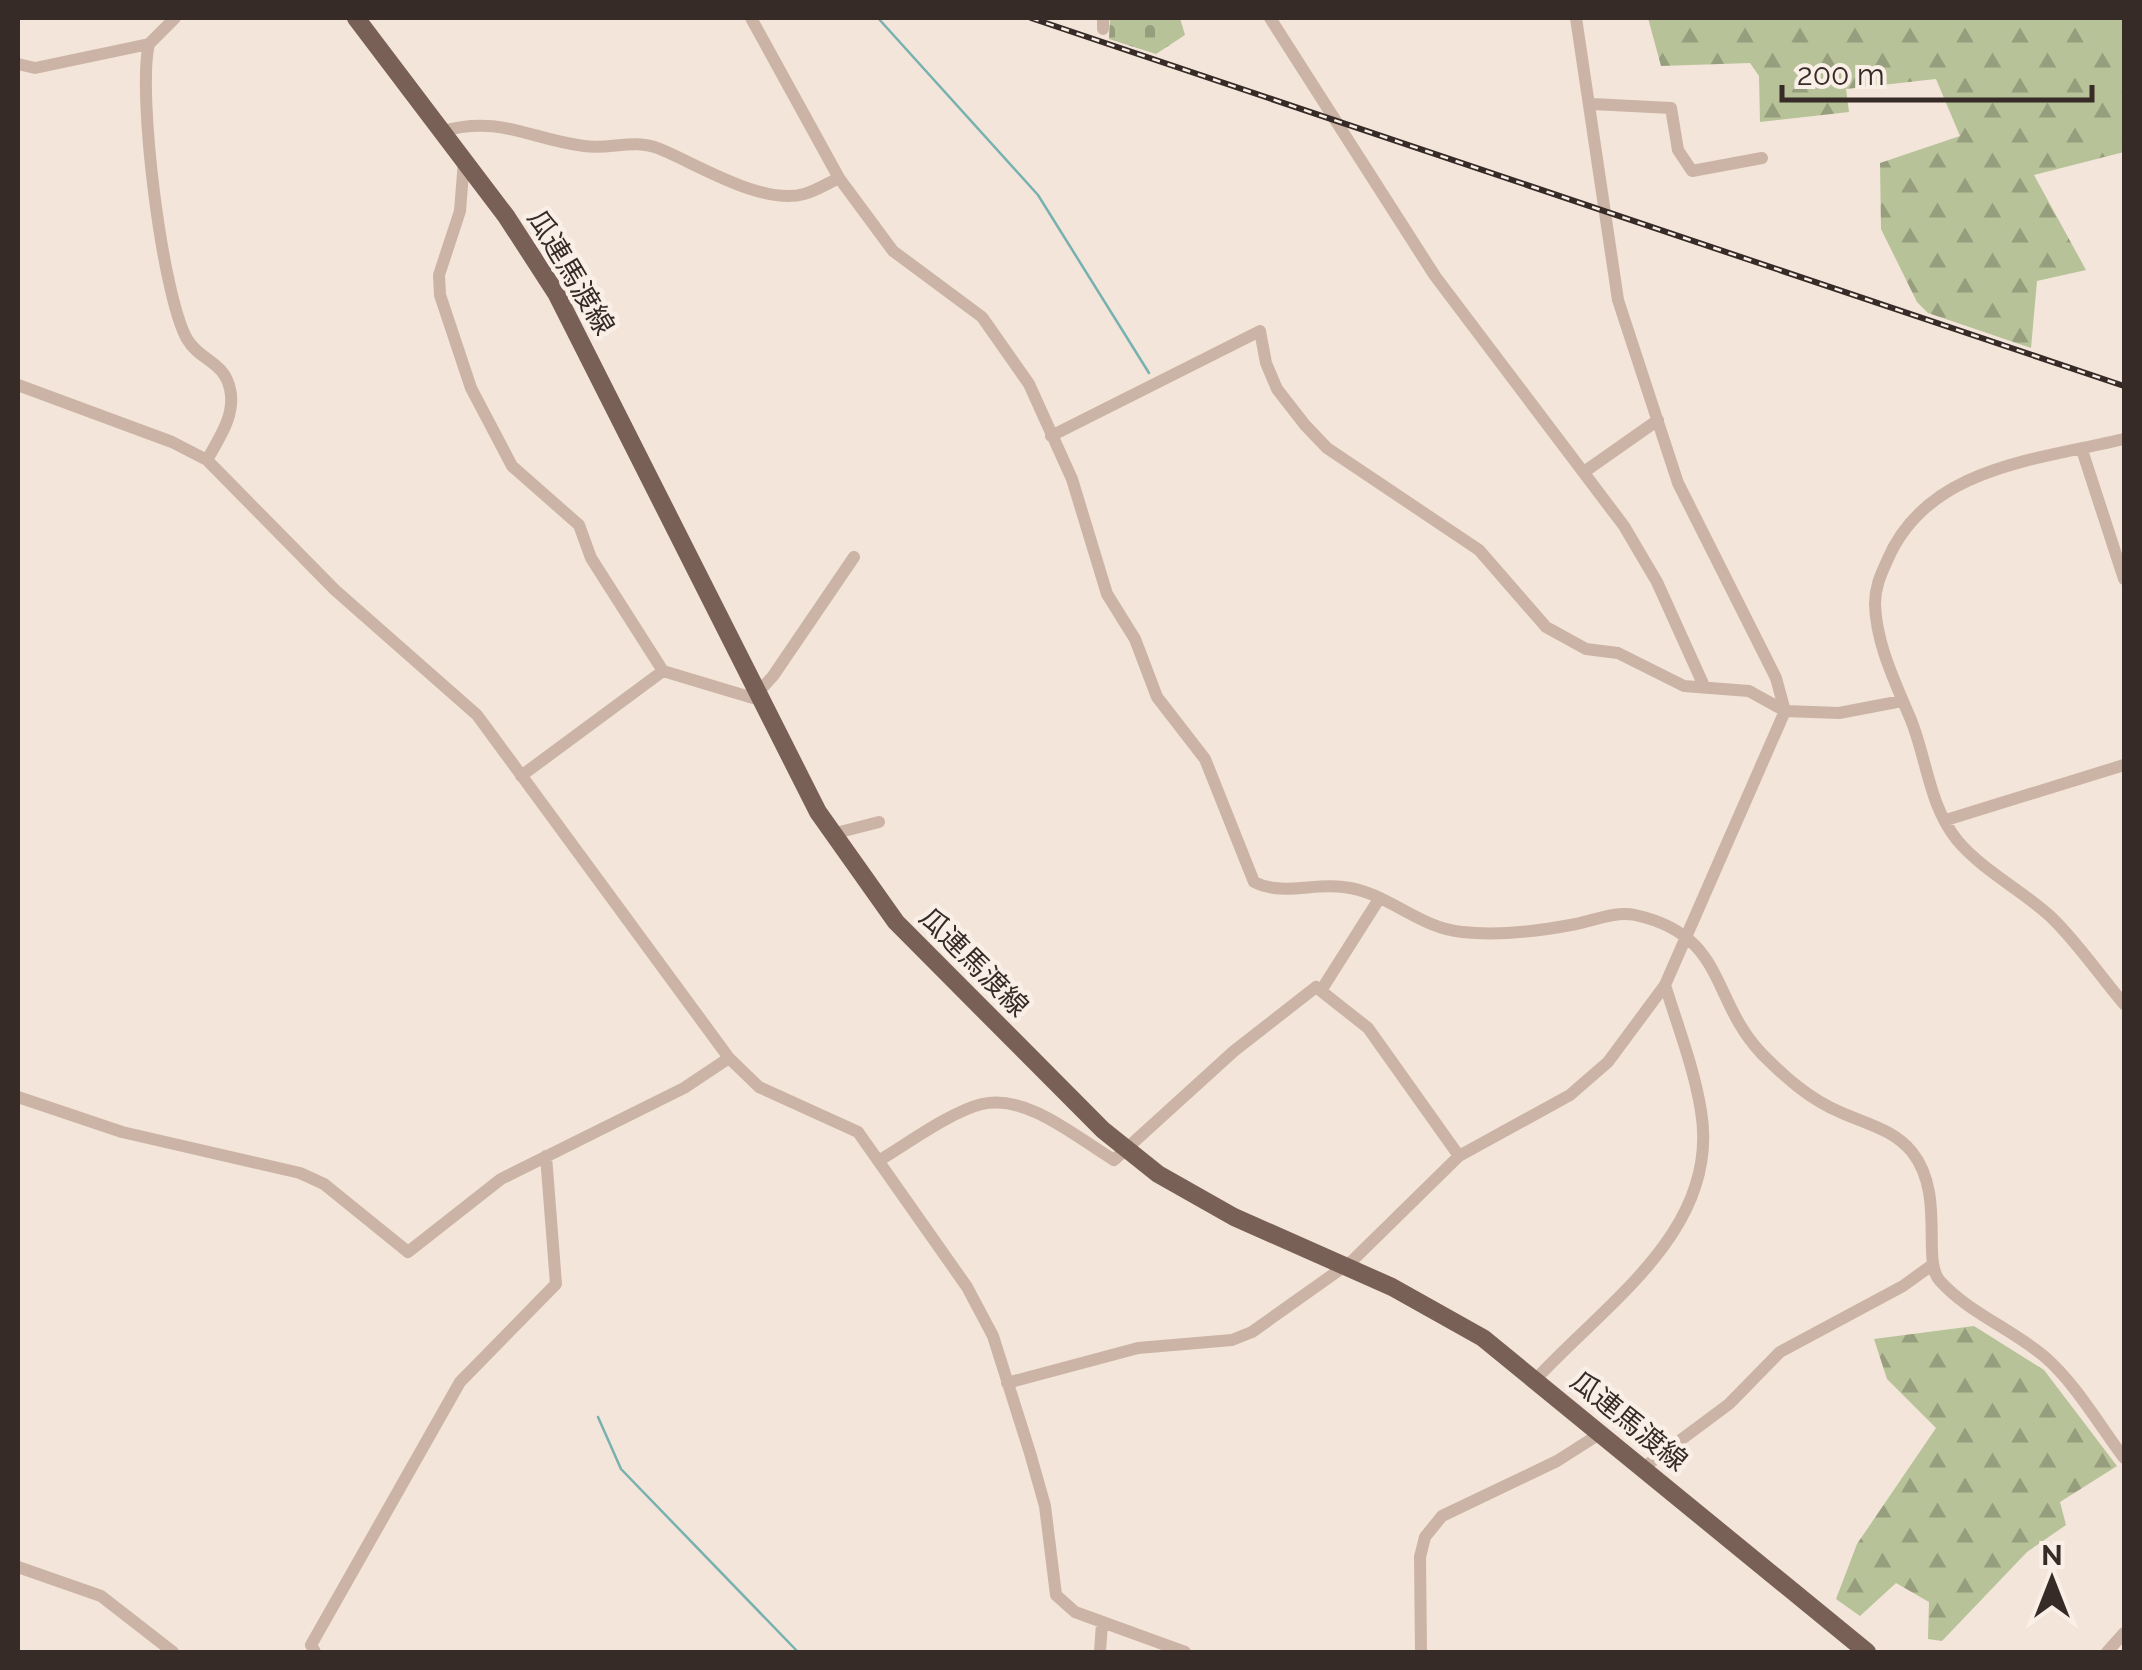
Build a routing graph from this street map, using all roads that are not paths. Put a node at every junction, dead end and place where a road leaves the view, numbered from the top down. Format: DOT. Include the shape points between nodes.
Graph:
graph roads {
  1 [pos="175,18"];
  2 [pos="356,18"];
  3 [pos="750,18"];
  4 [pos="1270,18"];
  5 [pos="1576,18"];
  6 [pos="149,44"];
  7 [pos="18,64"];
  8 [pos="1592,104"];
  9 [pos="442,132"];
  10 [pos="1762,158"];
  11 [pos="464,160"];
  12 [pos="839,178"];
  13 [pos="18,385"];
  14 [pos="1658,420"];
  15 [pos="1051,436"];
  16 [pos="2124,439"];
  17 [pos="2082,450"];
  18 [pos="208,460"];
  19 [pos="1584,472"];
  20 [pos="854,556"];
  21 [pos="2124,579"];
  22 [pos="663,671"];
  23 [pos="1704,686"];
  24 [pos="757,692"];
  25 [pos="1902,701"];
  26 [pos="1785,711"];
  27 [pos="2124,764"];
  28 [pos="521,776"];
  29 [pos="1946,820"];
  30 [pos="880,822"];
  31 [pos="832,834"];
  32 [pos="1379,899"];
  33 [pos="1685,936"];
  34 [pos="1664,986"];
  35 [pos="1322,989"];
  36 [pos="2124,1004"];
  37 [pos="729,1058"];
  38 [pos="18,1097"];
  39 [pos="1126,1149"];
  40 [pos="546,1156"];
  41 [pos="1459,1156"];
  42 [pos="880,1160"];
  43 [pos="1932,1265"];
  44 [pos="1343,1266"];
  45 [pos="1536,1380"];
  46 [pos="1007,1383"];
  47 [pos="1601,1433"];
  48 [pos="2124,1458"];
  49 [pos="1643,1468"];
  50 [pos="18,1567"];
  51 [pos="1102,1623"];
  52 [pos="2124,1634"];
  53 [pos="173,1652"];
  54 [pos="315,1652"];
  55 [pos="1100,1652"];
  56 [pos="1185,1652"];
  57 [pos="1421,1652"];
  58 [pos="1867,1652"];
  59 [pos="2107,1652"];
  1 -- 6 [label="street"];
  2 -- 9 [label="main road, 瓜連馬渡線"];
  3 -- 12 [label="street"];
  4 -- 19 [label="street" via="1436,276"];
  5 -- 8 [label="street"];
  6 -- 7 [label="street" via="35,68"];
  6 -- 18 [label="street" via="146,89 168,278 186,338 224,371 232,404"];
  8 -- 10 [label="street" via="1672,108 1678,150 1692,171"];
  8 -- 14 [label="street" via="1618,300"];
  9 -- 11 [label="main road, 瓜連馬渡線"];
  9 -- 12 [label="street" via="490,124 586,147 632,142 782,194 802,195"];
  11 -- 22 [label="street" via="460,210 439,275 471,388 512,466 579,525 591,558"];
  11 -- 24 [label="main road, 瓜連馬渡線" via="564,307"];
  12 -- 15 [label="street" via="893,250 982,316 1029,384"];
  13 -- 18 [label="street"];
  14 -- 19 [label="street"];
  14 -- 26 [label="street" via="1678,483 1776,678"];
  15 -- 23 [label="street" via="1260,331 1277,390 1304,425 1327,448 1479,550 1546,626 1586,649 1618,654 1684,686"];
  15 -- 32 [label="street" via="1072,479 1107,594 1135,638 1157,698 1205,759 1247,872 1268,889 1342,886"];
  16 -- 17 [label="street"];
  17 -- 21 [label="street"];
  17 -- 25 [label="street" via="1990,471 1943,492 1916,510 1897,536 1876,585 1875,607"];
  18 -- 28 [label="street" via="335,590 477,715"];
  19 -- 23 [label="street" via="1657,582"];
  20 -- 24 [label="street"];
  22 -- 24 [label="street" via="753,698"];
  22 -- 28 [label="street"];
  23 -- 26 [label="street" via="1748,691"];
  24 -- 31 [label="main road, 瓜連馬渡線"];
  25 -- 26 [label="street" via="1839,713"];
  25 -- 29 [label="street"];
  26 -- 33 [label="street"];
  27 -- 29 [label="street"];
  28 -- 37 [label="street"];
  29 -- 36 [label="street" via="1972,853 2051,918"];
  30 -- 31 [label="street"];
  31 -- 39 [label="main road, 瓜連馬渡線" via="896,922"];
  32 -- 33 [label="street" via="1425,924 1466,933 1532,930 1622,914"];
  32 -- 35 [label="street"];
  33 -- 34 [label="street"];
  33 -- 43 [label="street" via="1712,962 1743,1034 1800,1090 1885,1129 1911,1151 1927,1178"];
  34 -- 41 [label="street" via="1608,1062 1570,1094"];
  34 -- 45 [label="street" via="1702,1114 1702,1166 1682,1226"];
  35 -- 39 [label="street" via="1306,992"];
  35 -- 41 [label="street" via="1368,1028"];
  37 -- 40 [label="street" via="684,1088"];
  37 -- 42 [label="street" via="759,1087 858,1132"];
  38 -- 40 [label="street" via="122,1132 300,1172 408,1252 501,1179"];
  39 -- 42 [label="street" via="1114,1160 1044,1118 999,1102 978,1104"];
  39 -- 44 [label="main road, 瓜連馬渡線" via="1200,1200"];
  40 -- 54 [label="street" via="556,1284 460,1382 311,1645"];
  41 -- 44 [label="street"];
  42 -- 46 [label="street" via="967,1287 993,1336"];
  43 -- 48 [label="street" via="1958,1298 2047,1358"];
  43 -- 49 [label="street" via="1780,1352 1729,1404"];
  44 -- 45 [label="main road, 瓜連馬渡線" via="1439,1311"];
  44 -- 46 [label="street" via="1232,1340 1138,1348"];
  45 -- 47 [label="main road, 瓜連馬渡線"];
  46 -- 51 [label="street" via="1045,1506 1056,1595"];
  47 -- 49 [label="main road, 瓜連馬渡線"];
  47 -- 57 [label="street" via="1442,1516 1425,1537 1420,1557"];
  49 -- 58 [label="main road, 瓜連馬渡線"];
  50 -- 53 [label="street" via="101,1596"];
  51 -- 55 [label="street"];
  51 -- 56 [label="street"];
  52 -- 59 [label="street"];
}
